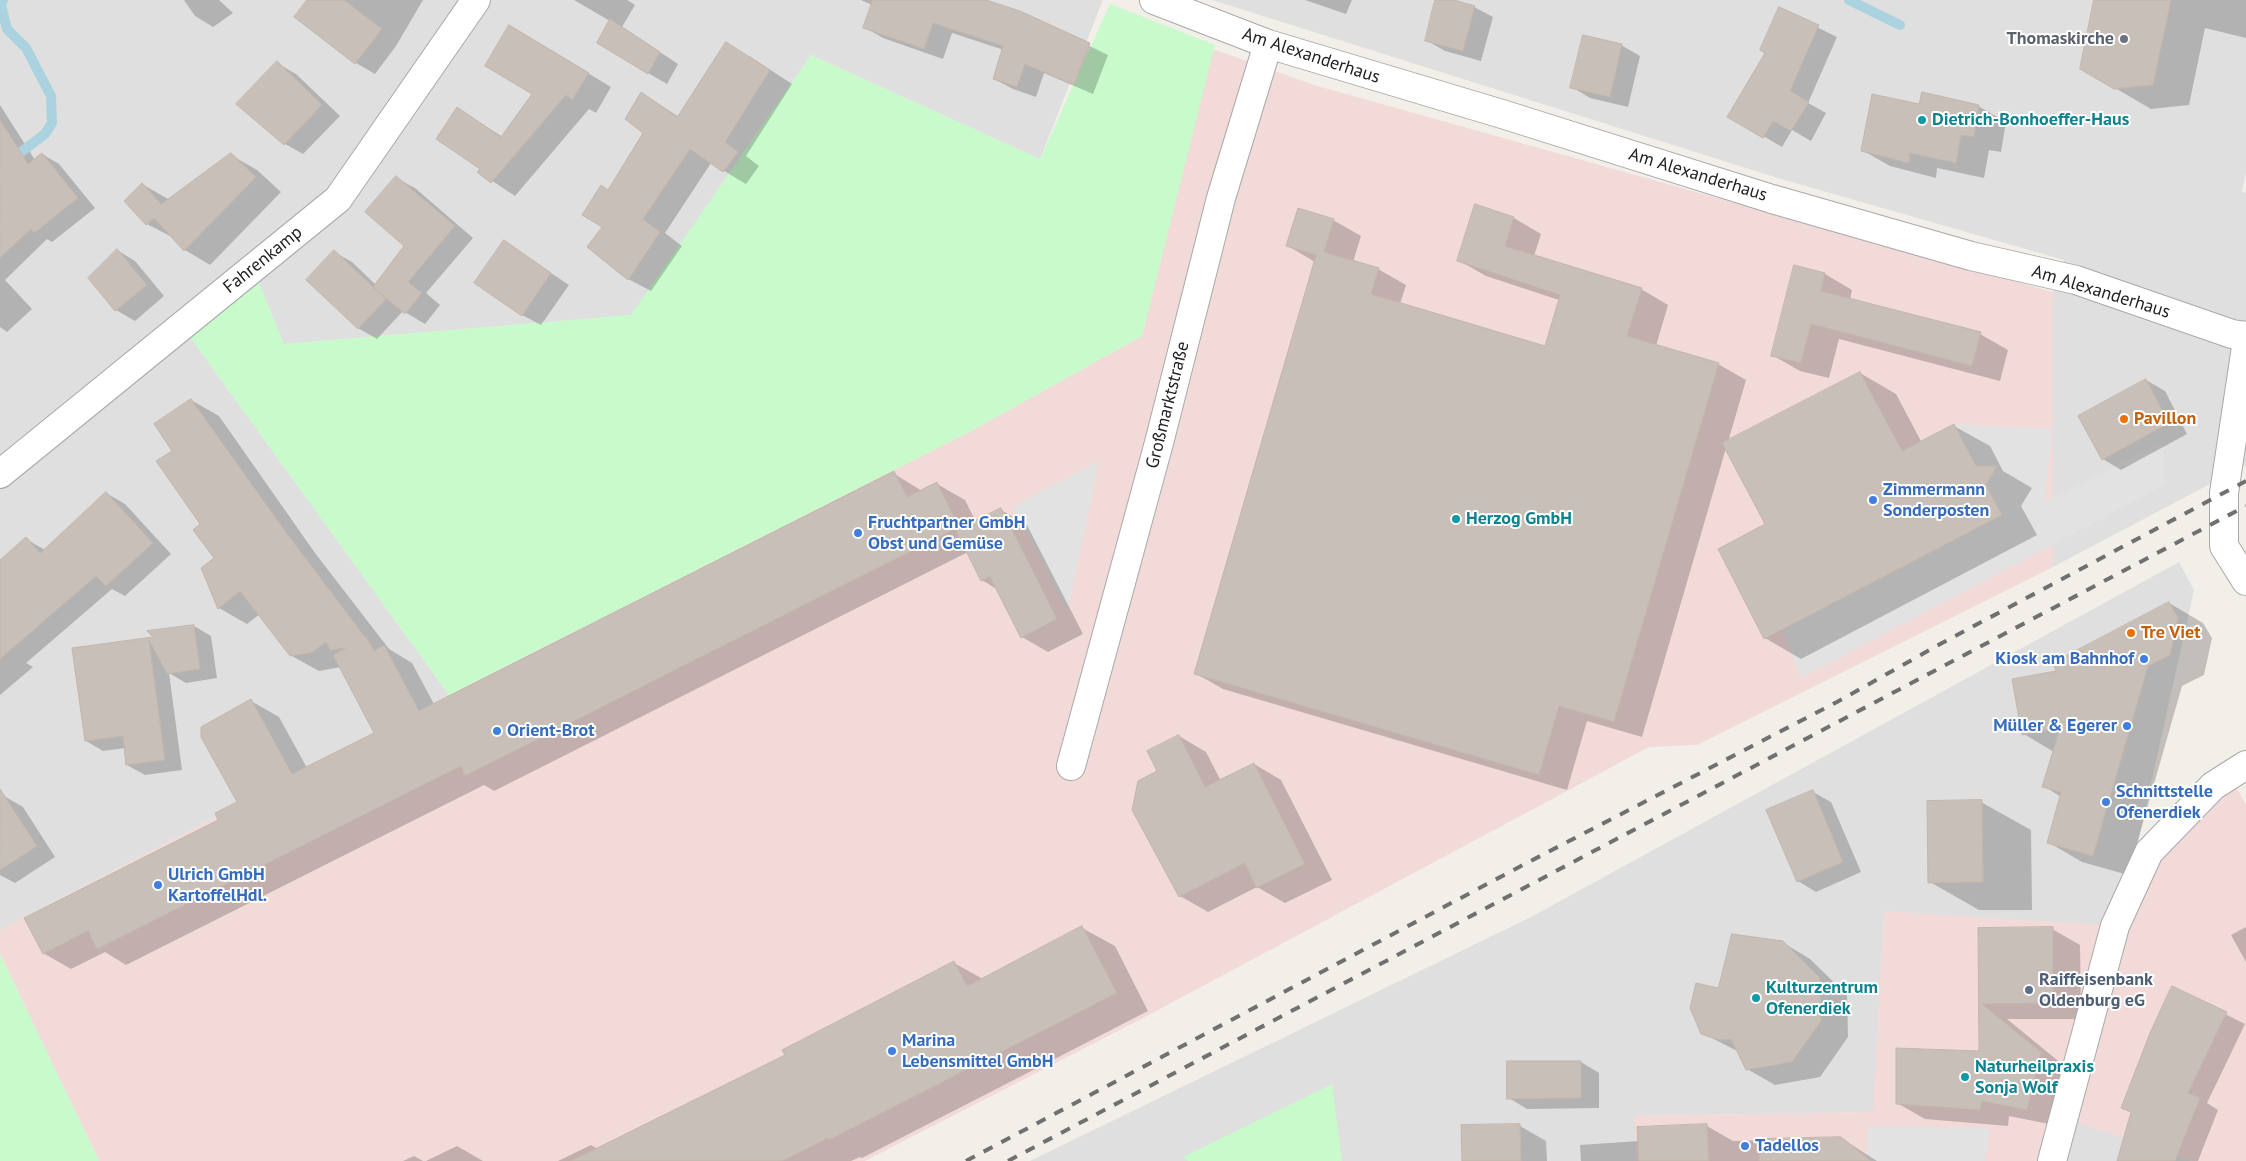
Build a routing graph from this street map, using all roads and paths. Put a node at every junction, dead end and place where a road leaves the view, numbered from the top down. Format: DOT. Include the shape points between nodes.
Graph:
graph roads {
  1 [pos="476,0"];
  2 [pos="1154,0"];
  3 [pos="1268,44"];
  4 [pos="2246,336"];
  5 [pos="2246,347"];
  6 [pos="0,474"];
  7 [pos="2246,581"];
  8 [pos="2246,765"];
  9 [pos="1070,766"];
  10 [pos="2052,1161"];
  1 -- 6 [label="street, Fahrenkamp" via="338,199"];
  2 -- 3 [label="street, Am Alexanderhaus"];
  3 -- 4 [label="street, Am Alexanderhaus" via="1772,199 1971,256 2076,280"];
  3 -- 9 [label="street, Großmarktstraße" via="1221,198 1160,438"];
  5 -- 7 [label="street" via="2224,493 2224,546"];
  8 -- 10 [label="street" via="2213,786 2149,852 2115,926"];
}
